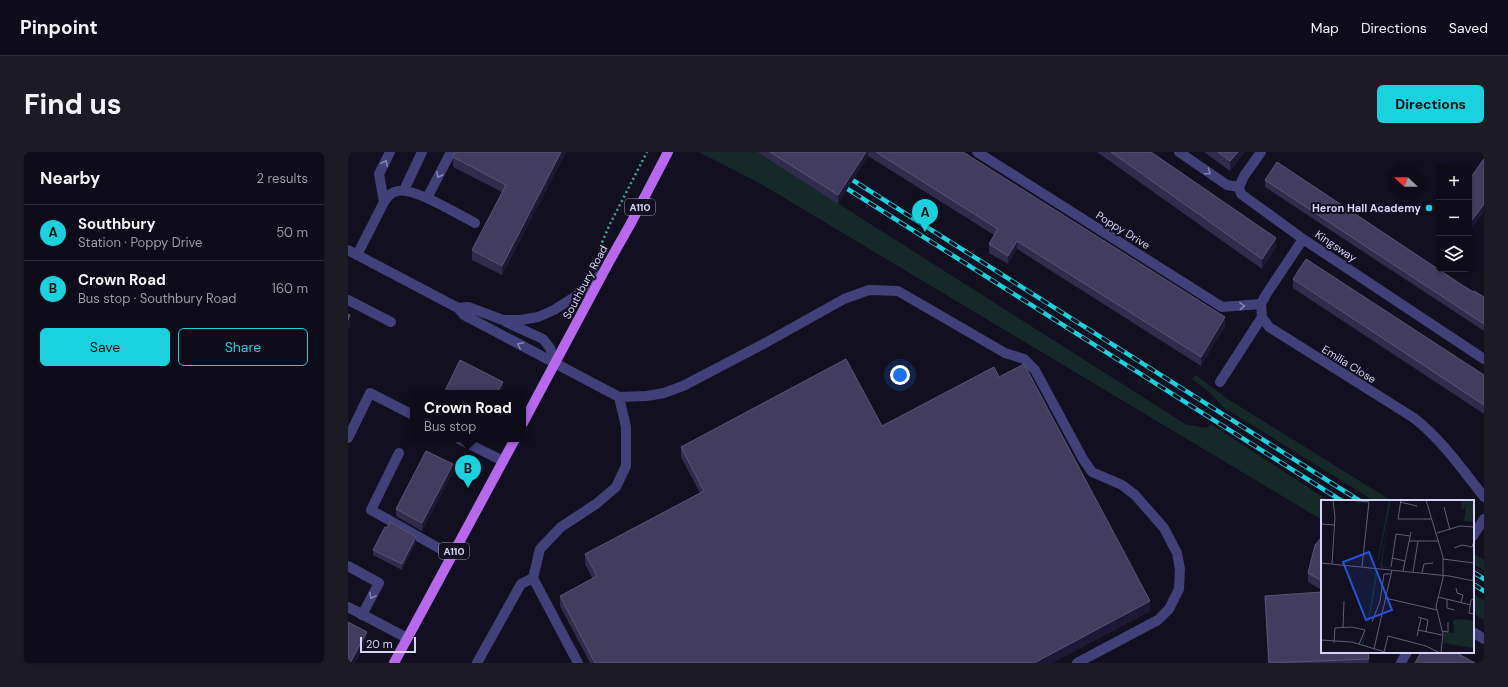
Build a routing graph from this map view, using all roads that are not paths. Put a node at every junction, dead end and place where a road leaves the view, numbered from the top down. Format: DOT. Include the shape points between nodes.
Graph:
graph roads {
  1 [pos="390,152"];
  2 [pos="422,152"];
  3 [pos="451,152"];
  4 [pos="668,152"];
  5 [pos="978,152"];
  6 [pos="1180,152"];
  7 [pos="1261,152"];
  8 [pos="1239,187"];
  9 [pos="404,190"];
  10 [pos="427,198"];
  11 [pos="384,202"];
  12 [pos="474,223"];
  13 [pos="1303,239"];
  14 [pos="348,250"];
  15 [pos="357,254"];
  16 [pos="604,271"];
  17 [pos="348,300"];
  18 [pos="1261,304"];
  19 [pos="458,308"];
  20 [pos="1262,317"];
  21 [pos="502,320"];
  22 [pos="391,322"];
  23 [pos="1484,359"];
  24 [pos="555,363"];
  25 [pos="1220,382"];
  26 [pos="619,397"];
  27 [pos="410,413"];
  28 [pos="526,417"];
  29 [pos="348,438"];
  30 [pos="465,442"];
  31 [pos="513,442"];
  32 [pos="398,453"];
  33 [pos="503,461"];
  34 [pos="1484,497"];
  35 [pos="1484,519"];
  36 [pos="1474,534"];
  37 [pos="451,555"];
  38 [pos="348,566"];
  39 [pos="533,578"];
  40 [pos="348,607"];
  41 [pos="362,615"];
  42 [pos="1474,633"];
  43 [pos="408,638"];
  44 [pos="1484,639"];
  45 [pos="1407,653"];
  46 [pos="394,663"];
  47 [pos="477,663"];
  48 [pos="578,663"];
  49 [pos="1077,663"];
  50 [pos="1401,663"];
  11 -- 1 [label="street, one-way" via="379,174"];
  2 -- 9 [label="street"];
  3 -- 10 [label="street, one-way"];
  4 -- 16 [label="main road, Southbury Road / A110"];
  5 -- 18 [label="street, Poppy Drive, one-way" via="1222,307"];
  6 -- 8 [label="street, one-way" via="1227,185"];
  7 -- 8 [label="street"];
  8 -- 13 [label="street, Kingsway" via="1241,194"];
  9 -- 10 [label="street"];
  9 -- 11 [label="street" via="389,195"];
  10 -- 12 [label="street"];
  11 -- 15 [label="street"];
  13 -- 18 [label="street"];
  13 -- 23 [label="street, Kingsway"];
  14 -- 15 [label="street"];
  15 -- 19 [label="street"];
  16 -- 21 [label="street" via="587,289 554,310 538,317"];
  16 -- 24 [label="main road, Southbury Road / A110"];
  17 -- 22 [label="street"];
  18 -- 20 [label="street"];
  19 -- 21 [label="street" via="468,307"];
  24 -- 19 [label="street, one-way" via="464,315"];
  20 -- 25 [label="street"];
  20 -- 34 [label="street, Emilia Close" via="1276,333 1414,418 1429,430"];
  21 -- 24 [label="street" via="544,340"];
  24 -- 26 [label="street"];
  24 -- 28 [label="main road, Southbury Road / A110"];
  26 -- 39 [label="street" via="626,427 626,466 616,487 561,528 540,549"];
  26 -- 49 [label="street" via="647,396 683,386 844,299 869,290 898,291 1005,353 1024,359 1035,370 1092,472 1122,485 1135,495 1164,528 1177,553 1180,569 1179,589 1169,609 1158,620"];
  27 -- 29 [label="street" via="370,393"];
  30 -- 33 [label="street"];
  31 -- 33 [label="main road, A110"];
  32 -- 37 [label="street" via="371,510"];
  33 -- 37 [label="main road, A110"];
  35 -- 36 [label="street"];
  37 -- 43 [label="main road, A110"];
  38 -- 41 [label="street, one-way" via="379,583"];
  39 -- 47 [label="street" via="521,584"];
  39 -- 48 [label="street"];
  40 -- 41 [label="street"];
  41 -- 43 [label="street"];
  42 -- 44 [label="street"];
  43 -- 46 [label="main road, A110"];
  45 -- 50 [label="street"];
}
